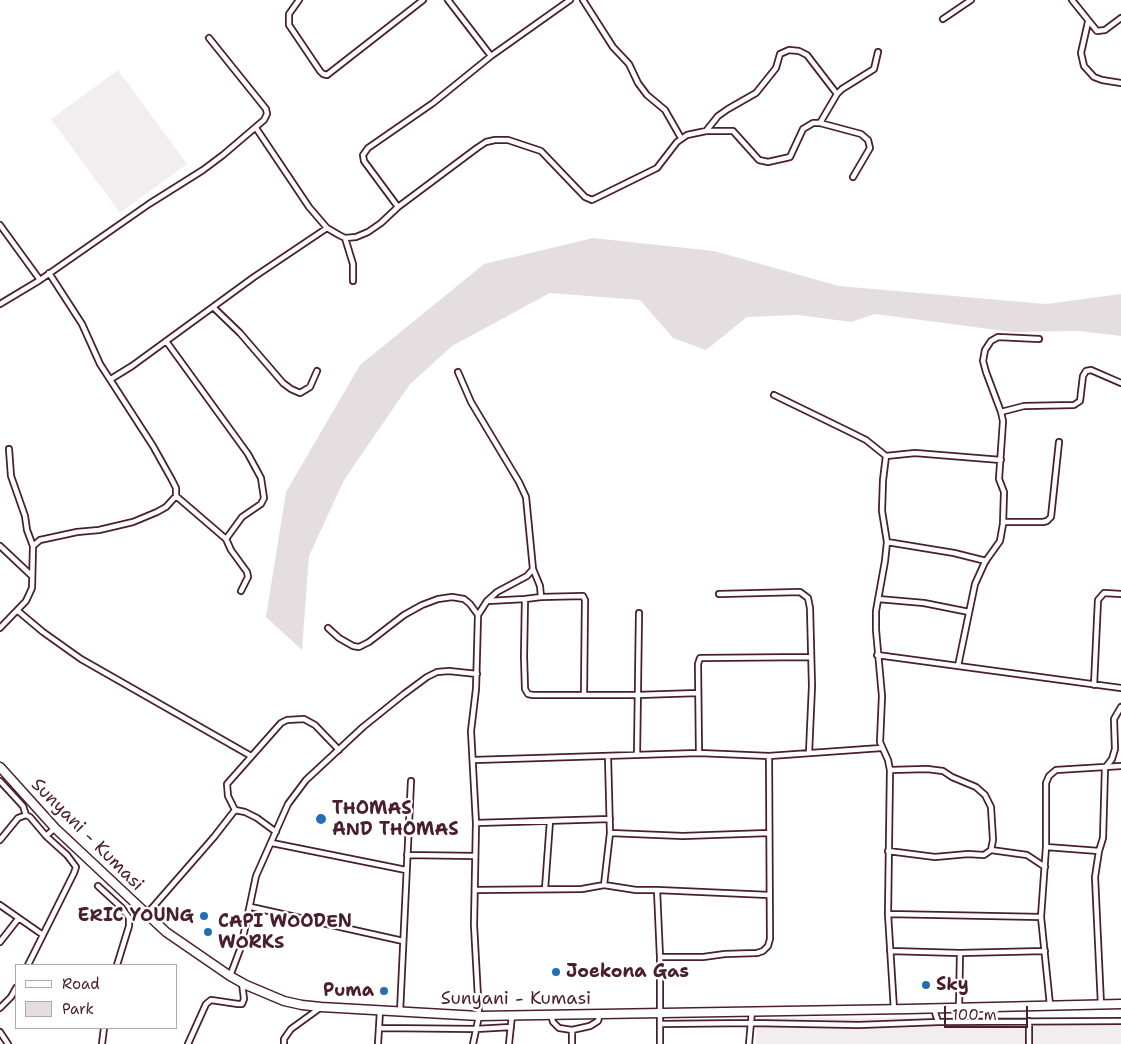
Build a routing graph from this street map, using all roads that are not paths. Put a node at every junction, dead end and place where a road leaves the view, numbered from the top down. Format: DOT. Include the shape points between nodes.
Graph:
graph roads {
  1 [pos="299,0"];
  2 [pos="423,0"];
  3 [pos="448,0"];
  4 [pos="570,0"];
  5 [pos="583,0"];
  6 [pos="971,0"];
  7 [pos="1072,0"];
  8 [pos="1121,18"];
  9 [pos="943,19"];
  10 [pos="1088,22"];
  11 [pos="209,38"];
  12 [pos="878,52"];
  13 [pos="491,56"];
  14 [pos="1121,83"];
  15 [pos="837,94"];
  16 [pos="820,123"];
  17 [pos="256,128"];
  18 [pos="706,131"];
  19 [pos="682,138"];
  20 [pos="853,177"];
  21 [pos="398,206"];
  22 [pos="0,225"];
  23 [pos="327,228"];
  24 [pos="345,238"];
  25 [pos="49,273"];
  26 [pos="40,280"];
  27 [pos="353,281"];
  28 [pos="0,304"];
  29 [pos="214,307"];
  30 [pos="1039,339"];
  31 [pos="166,341"];
  32 [pos="318,371"];
  33 [pos="458,372"];
  34 [pos="111,379"];
  35 [pos="1121,383"];
  36 [pos="774,395"];
  37 [pos="1001,412"];
  38 [pos="1059,442"];
  39 [pos="9,449"];
  40 [pos="886,456"];
  41 [pos="1001,460"];
  42 [pos="176,496"];
  43 [pos="1003,522"];
  44 [pos="226,539"];
  45 [pos="887,542"];
  46 [pos="0,546"];
  47 [pos="33,546"];
  48 [pos="986,561"];
  49 [pos="533,569"];
  50 [pos="32,576"];
  51 [pos="241,591"];
  52 [pos="719,594"];
  53 [pos="1121,594"];
  54 [pos="541,597"];
  55 [pos="878,598"];
  56 [pos="525,599"];
  57 [pos="487,601"];
  58 [pos="18,611"];
  59 [pos="970,612"];
  60 [pos="639,614"];
  61 [pos="478,615"];
  62 [pos="0,628"];
  63 [pos="328,628"];
  64 [pos="877,655"];
  65 [pos="811,656"];
  66 [pos="958,666"];
  67 [pos="477,674"];
  68 [pos="1094,685"];
  69 [pos="1121,688"];
  70 [pos="698,693"];
  71 [pos="584,694"];
  72 [pos="638,695"];
  73 [pos="1121,707"];
  74 [pos="881,748"];
  75 [pos="339,750"];
  76 [pos="699,753"];
  77 [pos="809,753"];
  78 [pos="638,755"];
  79 [pos="251,756"];
  80 [pos="769,756"];
  81 [pos="608,757"];
  82 [pos="474,760"];
  83 [pos="1121,766"];
  84 [pos="0,767"];
  85 [pos="1105,768"];
  86 [pos="890,770"];
  87 [pos="0,780"];
  88 [pos="411,781"];
  89 [pos="235,810"];
  90 [pos="26,815"];
  91 [pos="610,819"];
  92 [pos="550,820"];
  93 [pos="476,823"];
  94 [pos="55,828"];
  95 [pos="276,832"];
  96 [pos="610,833"];
  97 [pos="769,833"];
  98 [pos="46,836"];
  99 [pos="0,840"];
  100 [pos="272,844"];
  101 [pos="1046,847"];
  102 [pos="990,850"];
  103 [pos="888,851"];
  104 [pos="1099,851"];
  105 [pos="407,855"];
  106 [pos="475,856"];
  107 [pos="1045,867"];
  108 [pos="406,870"];
  109 [pos="604,885"];
  110 [pos="98,886"];
  111 [pos="545,889"];
  112 [pos="475,890"];
  113 [pos="657,890"];
  114 [pos="768,895"];
  115 [pos="0,905"];
  116 [pos="251,907"];
  117 [pos="888,914"];
  118 [pos="146,915"];
  119 [pos="1041,917"];
  120 [pos="18,920"];
  121 [pos="43,936"];
  122 [pos="403,941"];
  123 [pos="0,942"];
  124 [pos="890,950"];
  125 [pos="1044,951"];
  126 [pos="960,953"];
  127 [pos="660,957"];
  128 [pos="29,964"];
  129 [pos="117,964"];
  130 [pos="230,976"];
  131 [pos="242,983"];
  132 [pos="15,990"];
  133 [pos="1101,1004"];
  134 [pos="1121,1004"];
  135 [pos="1050,1005"];
  136 [pos="321,1007"];
  137 [pos="0,1008"];
  138 [pos="960,1008"];
  139 [pos="934,1009"];
  140 [pos="894,1010"];
  141 [pos="380,1011"];
  142 [pos="752,1011"];
  143 [pos="400,1012"];
  144 [pos="660,1013"];
  145 [pos="550,1014"];
  146 [pos="600,1014"];
  147 [pos="512,1015"];
  148 [pos="479,1016"];
  149 [pos="1029,1021"];
  150 [pos="1121,1021"];
  151 [pos="938,1022"];
  152 [pos="751,1023"];
  153 [pos="660,1024"];
  154 [pos="379,1028"];
  155 [pos="511,1028"];
  156 [pos="104,1029"];
  157 [pos="476,1030"];
  158 [pos="572,1030"];
  159 [pos="0,1032"];
  160 [pos="1030,1043"];
  161 [pos="8,1044"];
  162 [pos="102,1044"];
  163 [pos="188,1044"];
  164 [pos="284,1044"];
  165 [pos="378,1044"];
  166 [pos="473,1044"];
  167 [pos="509,1044"];
  168 [pos="572,1044"];
  169 [pos="660,1044"];
  170 [pos="749,1044"];
  1 -- 2 [label="street" via="289,14 290,26 320,71 327,75"];
  3 -- 13 [label="street"];
  4 -- 13 [label="street"];
  5 -- 19 [label="street" via="638,83 665,110"];
  6 -- 9 [label="street"];
  7 -- 10 [label="street"];
  8 -- 10 [label="street" via="1100,31"];
  10 -- 14 [label="street" via="1081,53 1084,66 1094,77"];
  11 -- 17 [label="street" via="266,109 264,120"];
  12 -- 15 [label="street" via="874,69"];
  13 -- 21 [label="street" via="363,155 364,161"];
  15 -- 16 [label="street"];
  15 -- 18 [label="street" via="807,55 789,50 780,54 776,68 756,93 723,112"];
  16 -- 18 [label="street" via="803,129 790,157 768,162 759,160 733,131"];
  16 -- 20 [label="street" via="861,134 868,140 870,148"];
  17 -- 23 [label="street" via="309,207"];
  17 -- 25 [label="street" via="203,170"];
  18 -- 19 [label="street"];
  19 -- 21 [label="street" via="657,168 592,200 585,197 536,148 508,140 486,142"];
  21 -- 24 [label="street" via="368,232"];
  22 -- 26 [label="street"];
  23 -- 24 [label="street"];
  23 -- 29 [label="street"];
  24 -- 27 [label="street" via="353,264"];
  25 -- 26 [label="street"];
  25 -- 34 [label="street" via="82,324 96,357"];
  26 -- 28 [label="street"];
  29 -- 31 [label="street"];
  29 -- 32 [label="street" via="291,389 300,393 310,387"];
  30 -- 37 [label="street" via="998,337 985,350 983,361"];
  31 -- 34 [label="street"];
  31 -- 44 [label="street" via="248,454 261,478 264,498 261,504 242,517"];
  33 -- 49 [label="street" via="471,402 526,497"];
  34 -- 42 [label="street" via="172,480"];
  35 -- 37 [label="street" via="1091,370 1086,371 1080,401 1074,405 1024,406"];
  36 -- 40 [label="street" via="850,432"];
  37 -- 41 [label="street"];
  38 -- 43 [label="street" via="1051,517 1043,522"];
  39 -- 47 [label="street" via="11,476"];
  40 -- 41 [label="street" via="915,453"];
  40 -- 45 [label="street" via="882,511"];
  41 -- 43 [label="street" via="999,479 1004,492"];
  42 -- 44 [label="street"];
  42 -- 47 [label="street" via="166,507 140,520 40,540"];
  43 -- 48 [label="street" via="1000,541"];
  44 -- 51 [label="street" via="247,572"];
  45 -- 48 [label="street"];
  45 -- 55 [label="street"];
  46 -- 50 [label="street"];
  47 -- 50 [label="street"];
  48 -- 59 [label="street" via="975,584"];
  49 -- 54 [label="street"];
  49 -- 57 [label="street"];
  50 -- 58 [label="street" via="32,588"];
  52 -- 65 [label="street" via="800,592 808,598 810,608"];
  53 -- 68 [label="street" via="1104,593 1098,600"];
  54 -- 56 [label="street"];
  54 -- 71 [label="street" via="583,596 585,600"];
  55 -- 59 [label="street"];
  55 -- 64 [label="street"];
  56 -- 57 [label="street"];
  56 -- 71 [label="street" via="525,689 528,694"];
  57 -- 61 [label="street"];
  58 -- 62 [label="street"];
  58 -- 79 [label="street" via="81,659"];
  59 -- 66 [label="street"];
  60 -- 72 [label="street"];
  61 -- 63 [label="street" via="464,599 438,599 422,604 358,647"];
  61 -- 67 [label="street"];
  64 -- 66 [label="street"];
  64 -- 74 [label="street" via="882,696"];
  65 -- 70 [label="street" via="702,657 698,664"];
  65 -- 77 [label="street"];
  66 -- 68 [label="street"];
  67 -- 75 [label="street" via="436,672 381,712"];
  67 -- 82 [label="street" via="471,731"];
  68 -- 69 [label="street"];
  70 -- 72 [label="street"];
  70 -- 76 [label="street"];
  71 -- 72 [label="street"];
  72 -- 78 [label="street"];
  73 -- 85 [label="street" via="1114,719 1116,749"];
  74 -- 77 [label="street"];
  74 -- 86 [label="street"];
  75 -- 79 [label="street" via="315,725 304,719 288,720 281,723"];
  75 -- 95 [label="street" via="306,780 288,804"];
  76 -- 78 [label="street"];
  76 -- 80 [label="street"];
  77 -- 80 [label="street"];
  78 -- 81 [label="street"];
  79 -- 89 [label="street" via="227,784 228,796"];
  80 -- 97 [label="street"];
  81 -- 82 [label="street"];
  81 -- 91 [label="street"];
  82 -- 93 [label="street"];
  83 -- 85 [label="street"];
  84 -- 94 [label="main road, Sunyani - Kumasi"];
  85 -- 101 [label="street" via="1056,770 1049,776 1046,783"];
  85 -- 104 [label="street" via="1103,838"];
  86 -- 102 [label="street" via="943,771 976,786 991,807 993,840"];
  86 -- 103 [label="street"];
  87 -- 90 [label="street" via="23,806"];
  88 -- 105 [label="street"];
  89 -- 95 [label="street" via="257,818"];
  89 -- 118 [label="street"];
  90 -- 98 [label="street"];
  90 -- 99 [label="street" via="18,818"];
  91 -- 92 [label="street"];
  91 -- 96 [label="street"];
  92 -- 93 [label="street"];
  92 -- 111 [label="street"];
  93 -- 106 [label="street"];
  94 -- 98 [label="street"];
  94 -- 118 [label="main road, Sunyani - Kumasi"];
  95 -- 100 [label="street"];
  96 -- 97 [label="street" via="683,836"];
  96 -- 109 [label="street"];
  97 -- 114 [label="street"];
  98 -- 121 [label="street" via="76,866"];
  100 -- 108 [label="street"];
  100 -- 116 [label="street" via="256,876"];
  101 -- 104 [label="street"];
  101 -- 107 [label="street"];
  102 -- 103 [label="street" via="984,855 935,857"];
  102 -- 107 [label="street" via="1027,855"];
  103 -- 117 [label="street"];
  104 -- 133 [label="street" via="1095,877"];
  105 -- 106 [label="street"];
  105 -- 108 [label="street"];
  106 -- 112 [label="street"];
  107 -- 119 [label="street"];
  108 -- 122 [label="street"];
  109 -- 111 [label="street"];
  109 -- 113 [label="street" via="627,890"];
  110 -- 129 [label="street" via="130,918"];
  111 -- 112 [label="street"];
  112 -- 148 [label="street" via="474,943"];
  113 -- 114 [label="street"];
  113 -- 127 [label="street"];
  114 -- 127 [label="street" via="770,939 763,951 703,957"];
  115 -- 120 [label="street"];
  116 -- 122 [label="street"];
  116 -- 130 [label="street"];
  117 -- 119 [label="street"];
  117 -- 124 [label="street"];
  118 -- 130 [label="main road, Sunyani - Kumasi"];
  119 -- 125 [label="street"];
  120 -- 121 [label="street"];
  120 -- 123 [label="street"];
  121 -- 128 [label="street"];
  122 -- 143 [label="street"];
  124 -- 126 [label="street"];
  124 -- 140 [label="street"];
  125 -- 126 [label="street"];
  125 -- 135 [label="street"];
  126 -- 138 [label="street"];
  127 -- 144 [label="street"];
  130 -- 131 [label="main road, Sunyani - Kumasi"];
  131 -- 136 [label="main road, Sunyani - Kumasi" via="284,1001"];
  131 -- 163 [label="street" via="242,1004 211,1000 206,1004"];
  132 -- 137 [label="street"];
  133 -- 134 [label="main road, Sunyani - Kumasi"];
  133 -- 135 [label="main road, Sunyani - Kumasi"];
  135 -- 138 [label="main road, Sunyani - Kumasi"];
  136 -- 141 [label="main road, Sunyani - Kumasi"];
  136 -- 164 [label="street" via="291,1029"];
  138 -- 139 [label="main road, Sunyani - Kumasi"];
  139 -- 140 [label="main road, Sunyani - Kumasi"];
  139 -- 151 [label="street"];
  140 -- 142 [label="main road, Sunyani - Kumasi"];
  141 -- 143 [label="main road, Sunyani - Kumasi"];
  141 -- 154 [label="street"];
  142 -- 144 [label="main road, Sunyani - Kumasi"];
  142 -- 152 [label="street"];
  143 -- 148 [label="main road, Sunyani - Kumasi"];
  144 -- 146 [label="main road, Sunyani - Kumasi"];
  144 -- 153 [label="street"];
  145 -- 146 [label="main road, Sunyani - Kumasi"];
  145 -- 147 [label="main road, Sunyani - Kumasi"];
  145 -- 158 [label="street" via="555,1026"];
  146 -- 158 [label="street" via="598,1021 590,1026"];
  147 -- 148 [label="main road, Sunyani - Kumasi"];
  147 -- 155 [label="street"];
  148 -- 157 [label="street"];
  149 -- 150 [label="street"];
  149 -- 151 [label="street"];
  149 -- 160 [label="street"];
  151 -- 152 [label="street"];
  152 -- 153 [label="street"];
  152 -- 170 [label="street"];
  153 -- 169 [label="street"];
  154 -- 157 [label="street"];
  154 -- 165 [label="street"];
  155 -- 157 [label="street"];
  155 -- 167 [label="street"];
  156 -- 162 [label="street"];
  157 -- 166 [label="street"];
  158 -- 168 [label="street"];
  159 -- 161 [label="street"];
}
